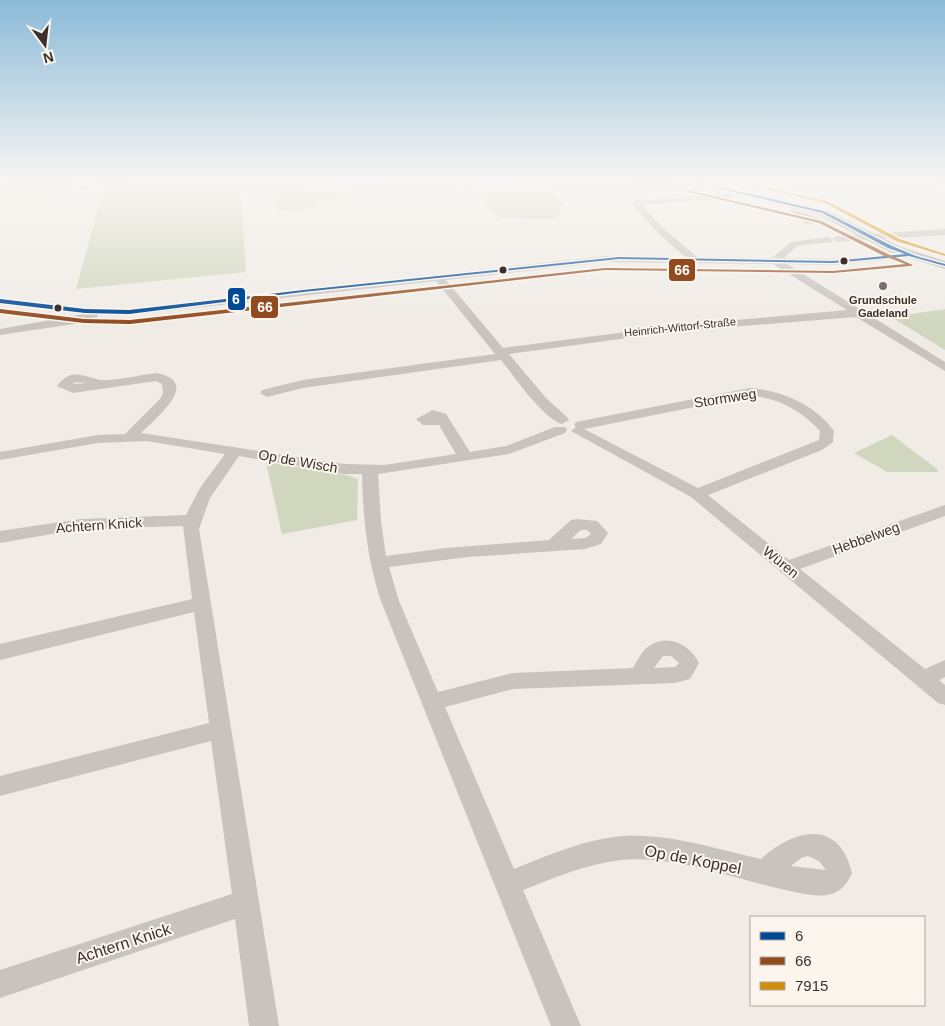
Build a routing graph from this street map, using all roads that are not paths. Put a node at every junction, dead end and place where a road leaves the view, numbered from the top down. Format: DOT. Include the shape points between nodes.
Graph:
graph roads {
  1 [pos="659,229"];
  2 [pos="857,229"];
  3 [pos="945,232"];
  4 [pos="869,236"];
  5 [pos="909,255"];
  6 [pos="693,259"];
  7 [pos="775,261"];
  8 [pos="945,264"];
  9 [pos="438,277"];
  10 [pos="0,301"];
  11 [pos="97,312"];
  12 [pos="860,313"];
  13 [pos="0,332"];
  14 [pos="502,354"];
  15 [pos="945,367"];
  16 [pos="103,384"];
  17 [pos="266,393"];
  18 [pos="443,421"];
  19 [pos="561,425"];
  20 [pos="580,428"];
  21 [pos="130,436"];
  22 [pos="235,451"];
  23 [pos="0,456"];
  24 [pos="466,458"];
  25 [pos="370,471"];
  26 [pos="698,494"];
  27 [pos="945,510"];
  28 [pos="192,520"];
  29 [pos="2,538"];
  30 [pos="554,545"];
  31 [pos="378,563"];
  32 [pos="787,567"];
  33 [pos="202,603"];
  34 [pos="0,652"];
  35 [pos="945,668"];
  36 [pos="639,676"];
  37 [pos="923,679"];
  38 [pos="945,697"];
  39 [pos="431,702"];
  40 [pos="221,729"];
  41 [pos="0,786"];
  42 [pos="765,872"];
  43 [pos="507,884"];
  44 [pos="246,902"];
  45 [pos="0,984"];
  46 [pos="264,1026"];
  47 [pos="566,1026"];
  1 -- 6 [label="street"];
  2 -- 4 [label="main road"];
  3 -- 4 [label="street"];
  4 -- 5 [label="main road"];
  4 -- 7 [label="street" via="794,244"];
  5 -- 7 [label="street" via="845,262"];
  5 -- 8 [label="main road"];
  6 -- 7 [label="street"];
  6 -- 9 [label="street" via="605,259"];
  7 -- 12 [label="street"];
  9 -- 11 [label="street" via="138,312"];
  9 -- 14 [label="street"];
  10 -- 11 [label="street"];
  11 -- 13 [label="street" via="74,321"];
  12 -- 14 [label="street, Heinrich-Wittorf-Straße" via="747,320 616,334"];
  12 -- 15 [label="street"];
  14 -- 17 [label="street, Heinrich-Wittorf-Straße" via="303,384"];
  14 -- 19 [label="street"];
  16 -- 21 [label="street" via="156,377 165,378 168,382 170,395 166,401"];
  18 -- 24 [label="street"];
  19 -- 20 [label="street" via="572,420"];
  19 -- 24 [label="street, Op de Wisch" via="509,450"];
  20 -- 26 [label="street, Würen"];
  20 -- 26 [label="street, Stormweg" via="751,392 786,399 821,423 827,431 828,439 817,447"];
  21 -- 22 [label="street, Op de Wisch"];
  21 -- 23 [label="street, Op de Wisch"];
  22 -- 25 [label="street, Op de Wisch"];
  22 -- 28 [label="street" via="199,502"];
  24 -- 25 [label="street, Op de Wisch"];
  25 -- 31 [label="street" via="370,521"];
  26 -- 32 [label="street, Würen"];
  27 -- 32 [label="street, Hebbelweg"];
  28 -- 29 [label="street, Achtern Knick" via="81,524"];
  28 -- 33 [label="street"];
  30 -- 31 [label="street" via="459,551"];
  31 -- 39 [label="street"];
  32 -- 37 [label="street, Würen"];
  33 -- 34 [label="street"];
  33 -- 40 [label="street"];
  35 -- 37 [label="street"];
  36 -- 39 [label="street" via="514,681"];
  37 -- 38 [label="street, Würen"];
  39 -- 43 [label="street"];
  40 -- 41 [label="street"];
  40 -- 44 [label="street"];
  42 -- 43 [label="street, Op de Koppel" via="668,852 624,848 600,852"];
  43 -- 47 [label="street"];
  44 -- 45 [label="street, Achtern Knick"];
  44 -- 46 [label="street"];
}
